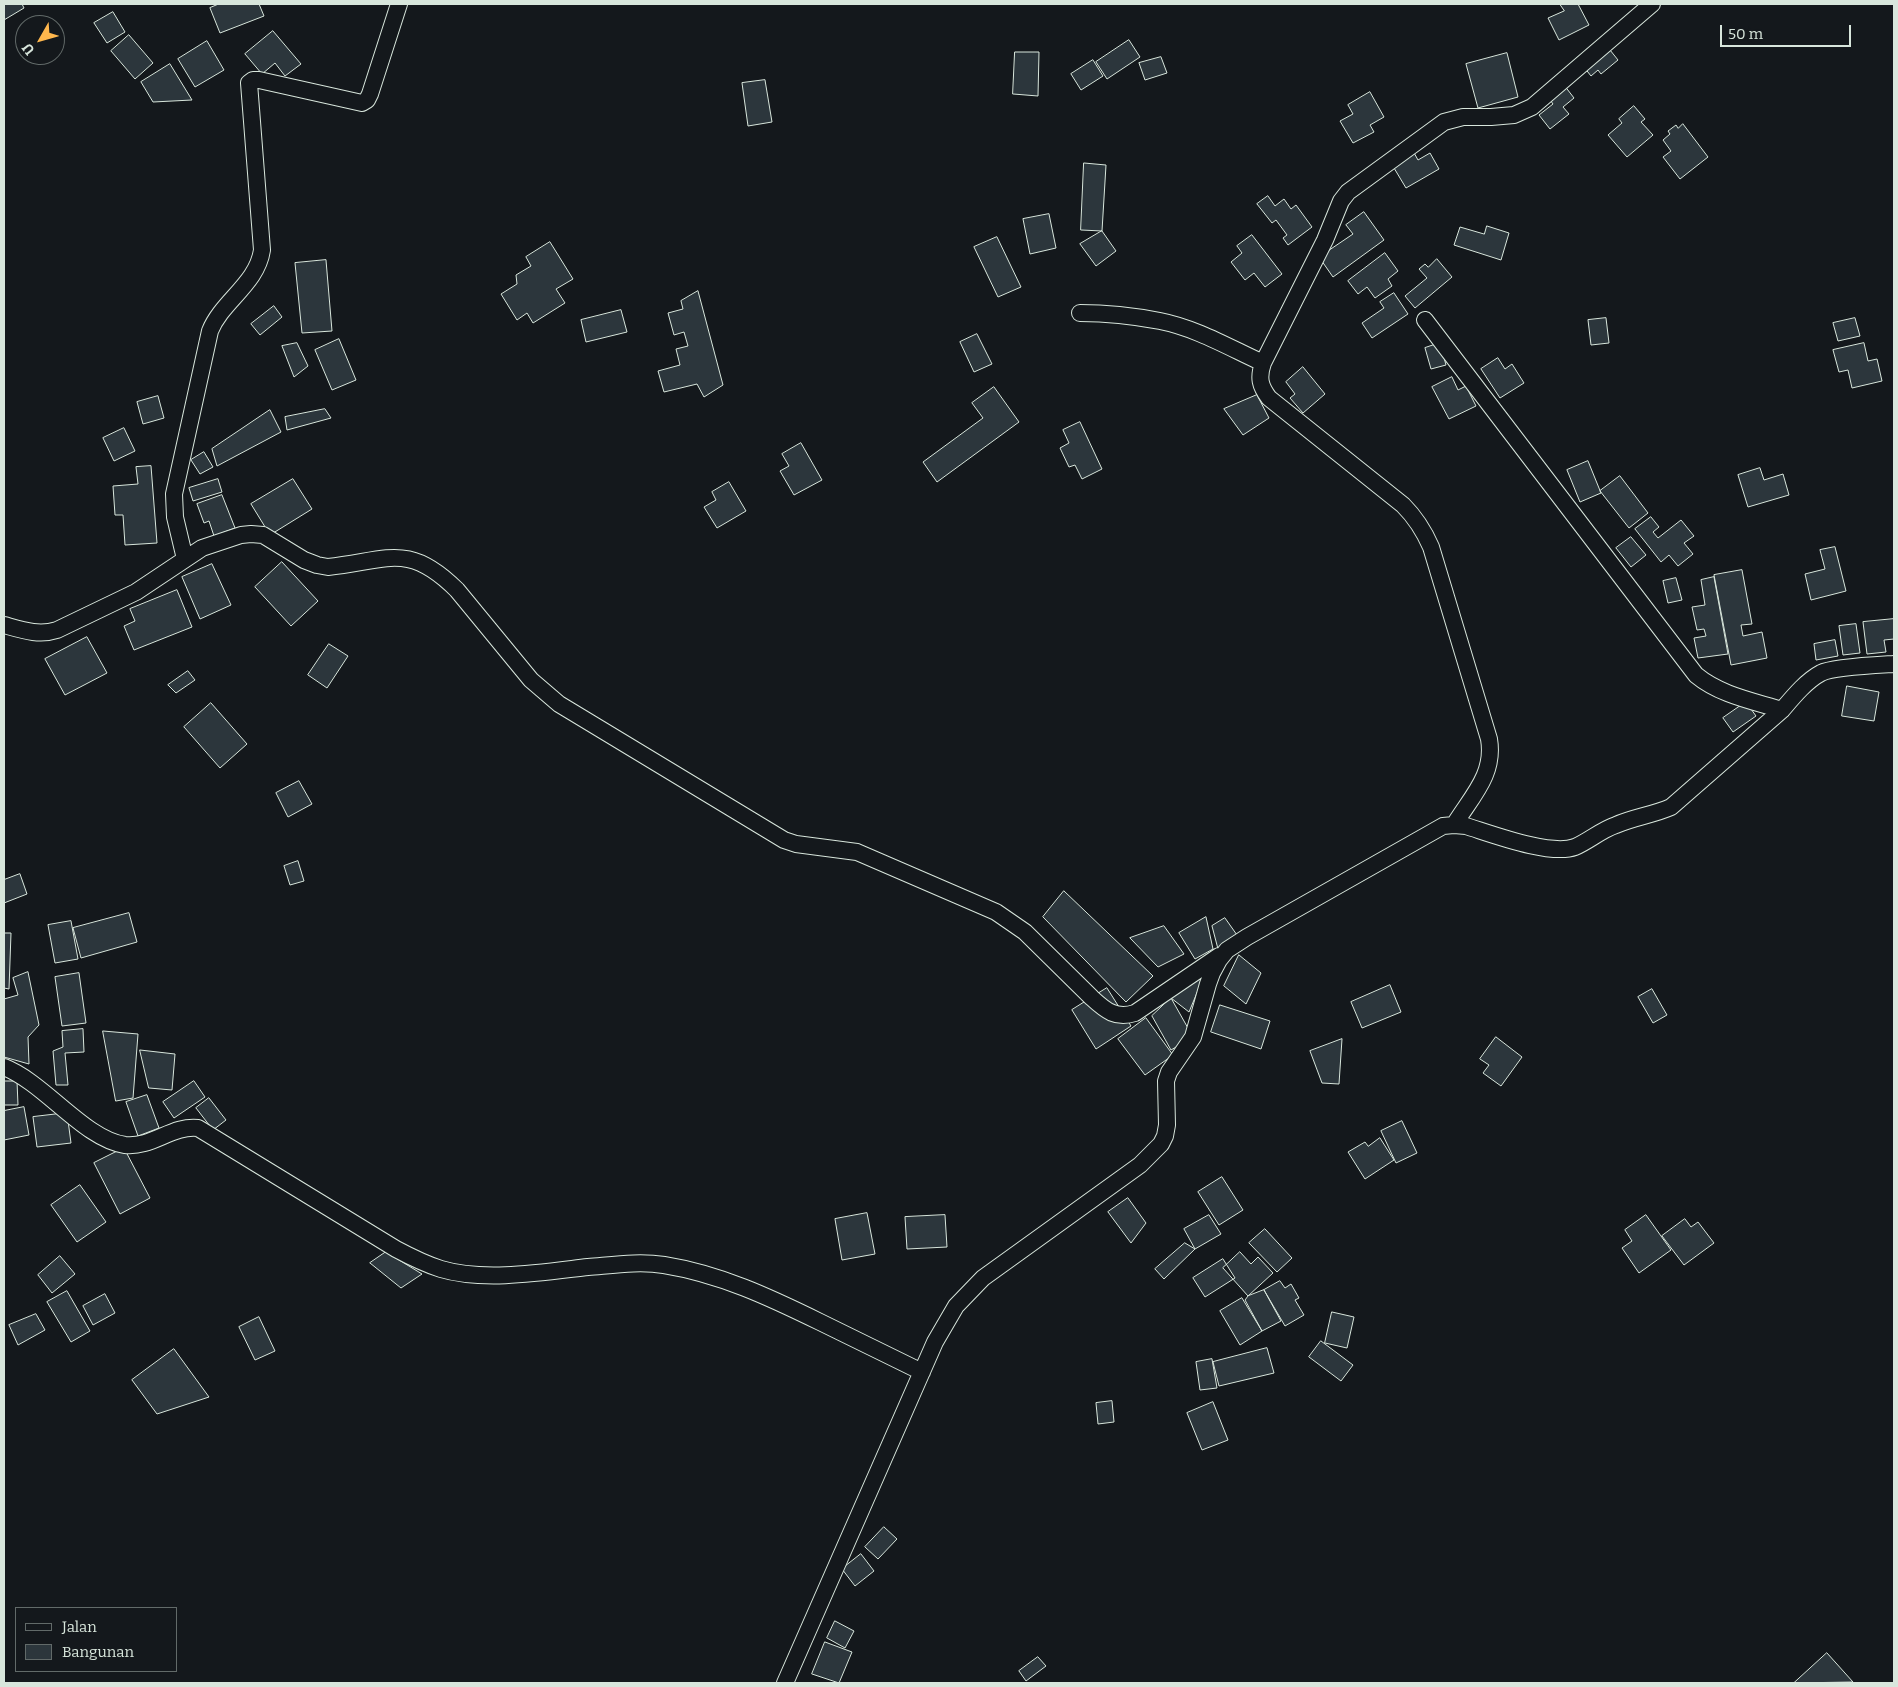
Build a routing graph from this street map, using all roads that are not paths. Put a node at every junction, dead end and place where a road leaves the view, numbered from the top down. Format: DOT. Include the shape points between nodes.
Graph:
graph roads {
  1 [pos="399,4"];
  2 [pos="1652,4"];
  3 [pos="1080,313"];
  4 [pos="1425,320"];
  5 [pos="1262,363"];
  6 [pos="185,559"];
  7 [pos="4,625"];
  8 [pos="1894,664"];
  9 [pos="1782,710"];
  10 [pos="1454,824"];
  11 [pos="1227,950"];
  12 [pos="4,1067"];
  13 [pos="922,1372"];
  14 [pos="785,1683"];
  1 -- 6 [label="street" via="370,94 362,103 258,80 249,83 261,260 219,314 210,331 174,494 176,523"];
  2 -- 5 [label="street" via="1532,106 1514,115 1463,117 1444,122 1348,192"];
  3 -- 5 [label="street" via="1106,313 1162,321 1203,335"];
  4 -- 9 [label="street" via="1696,675 1720,690"];
  5 -- 10 [label="street" via="1260,383 1269,398 1404,505 1415,517 1431,547 1491,753 1485,776"];
  6 -- 7 [label="street" via="136,592 52,632 35,633"];
  6 -- 11 [label="street" via="212,544 251,534 263,535 317,565 339,566 392,557 420,562 444,577 531,680 559,704 784,840 857,852 996,912 1025,932 1092,998 1114,1014 1125,1016 1135,1013"];
  8 -- 9 [label="street" via="1823,672"];
  9 -- 10 [label="street" via="1671,807 1612,826 1573,848 1541,848"];
  10 -- 11 [label="street" via="1429,833"];
  11 -- 13 [label="street" via="1208,984 1193,1037 1169,1072 1166,1081 1167,1125 1162,1144 1140,1165 970,1290 945,1322"];
  12 -- 13 [label="street" via="28,1080 104,1138 123,1144 135,1145 189,1127 198,1128 396,1249 443,1270 467,1274 510,1274 626,1263 662,1265 714,1276 771,1298"];
  13 -- 14 [label="street"];
}
